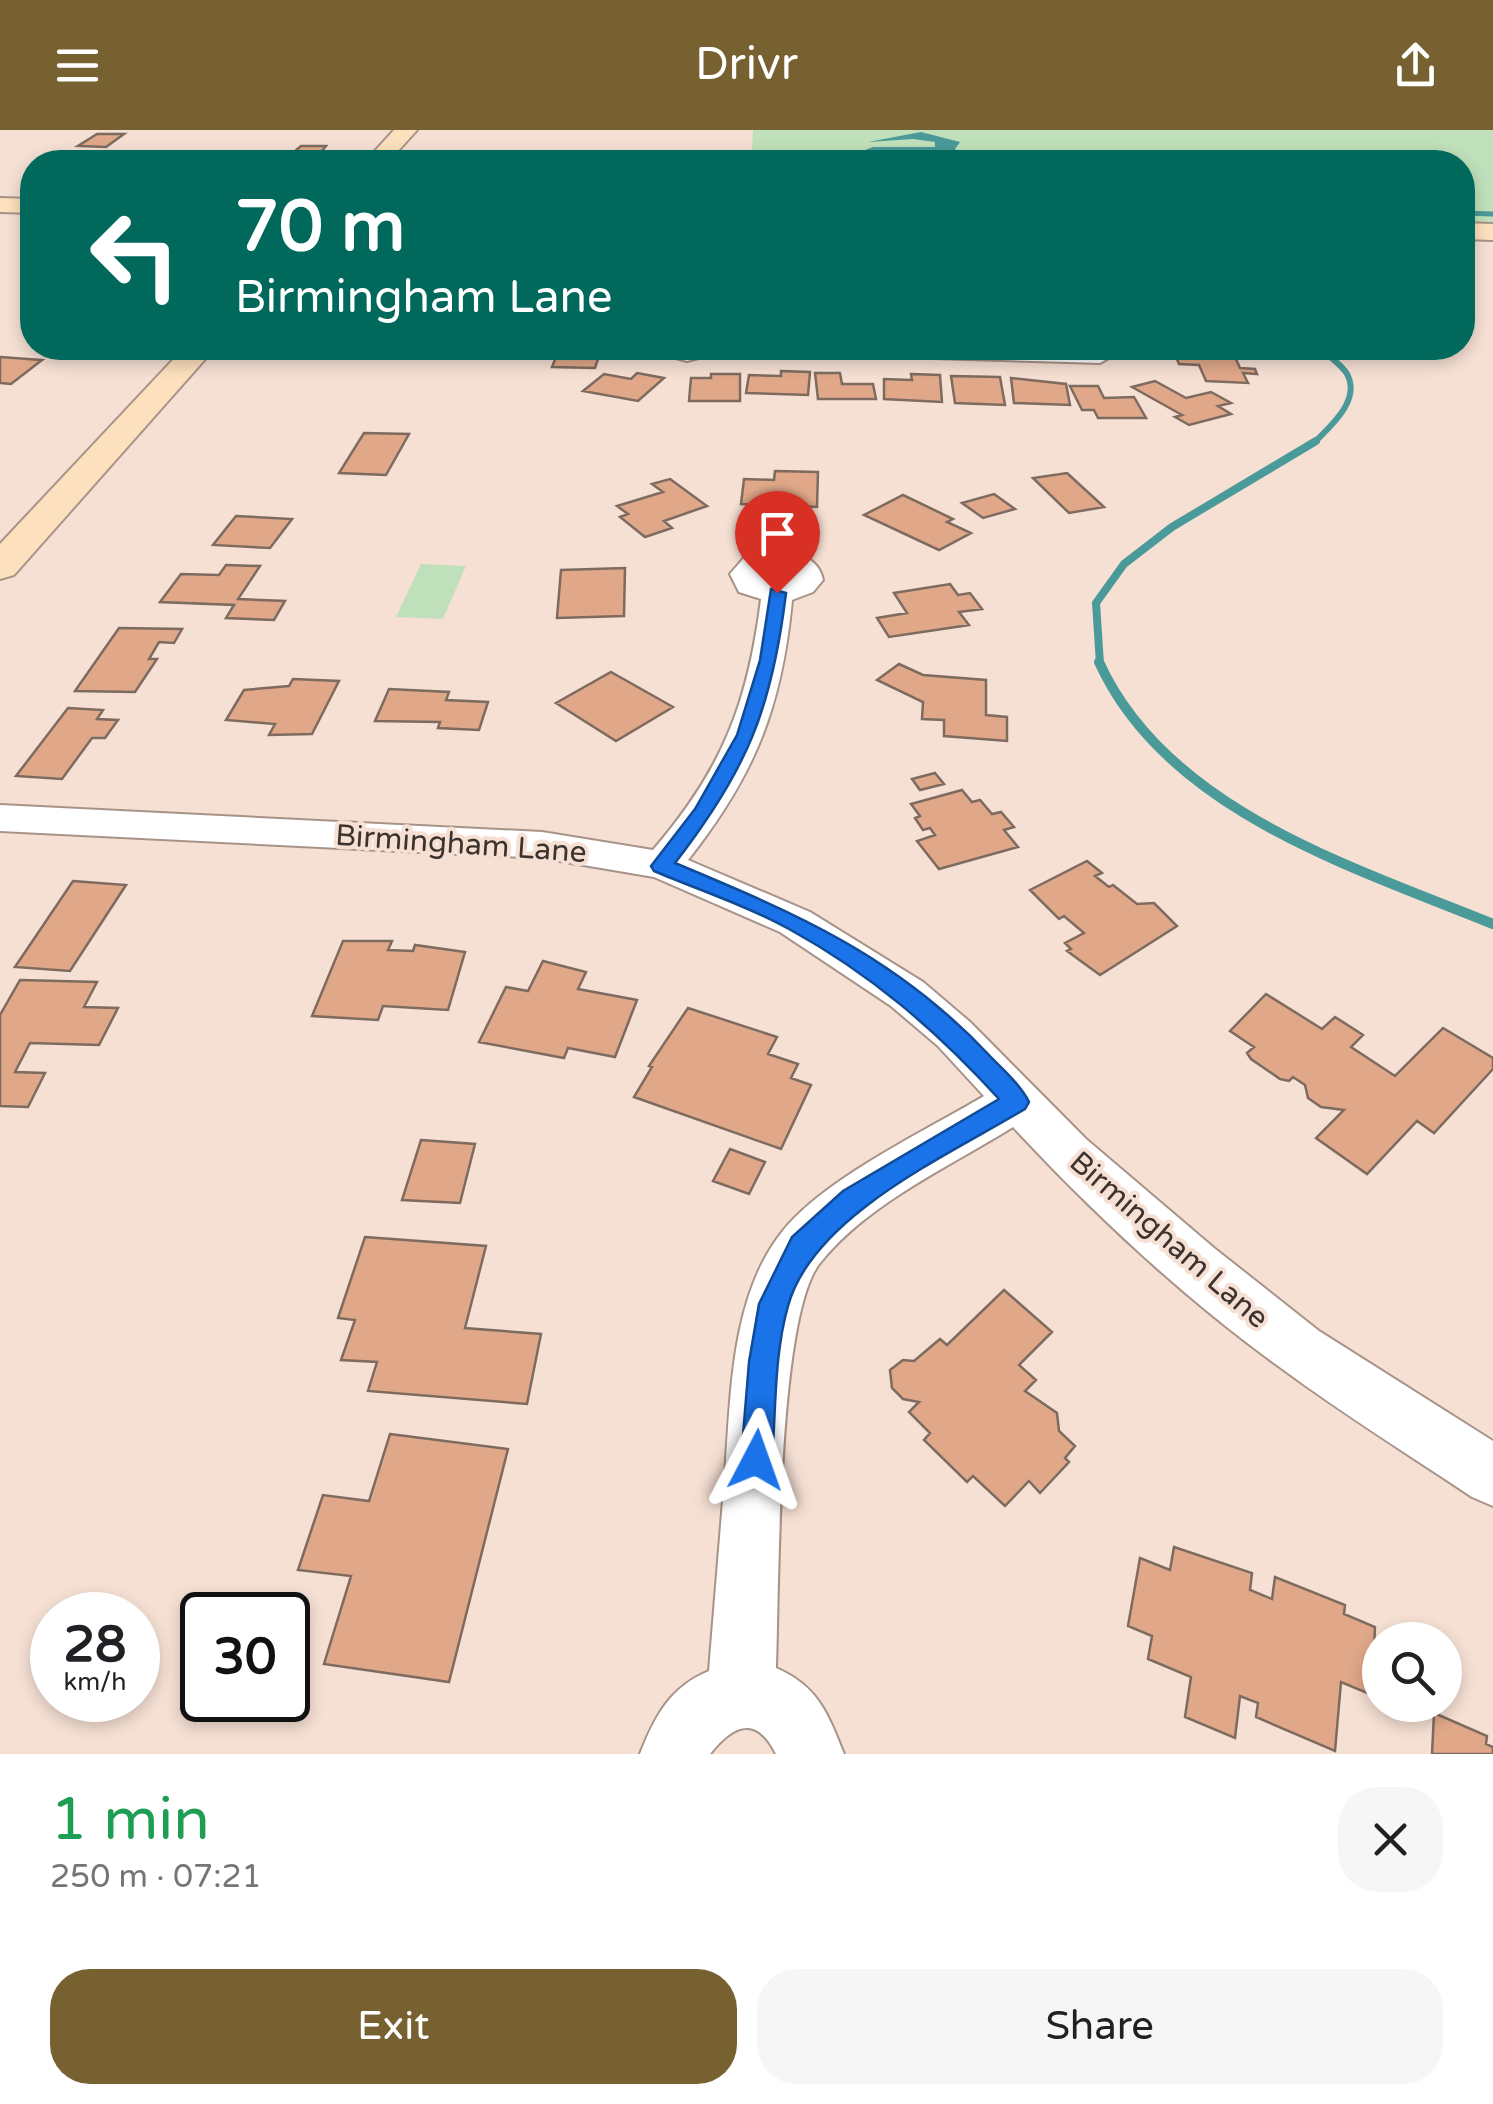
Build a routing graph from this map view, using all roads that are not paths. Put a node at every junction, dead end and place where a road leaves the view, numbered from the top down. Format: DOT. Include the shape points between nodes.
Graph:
graph roads {
  1 [pos="406,130"];
  2 [pos="387,150"];
  3 [pos="189,360"];
  4 [pos="0,566"];
  5 [pos="777,593"];
  6 [pos="0,818"];
  7 [pos="662,866"];
  8 [pos="1016,1102"];
  9 [pos="1493,1476"];
  10 [pos="741,1693"];
  11 [pos="674,1754"];
  12 [pos="810,1754"];
  1 -- 2 [label="main road"];
  3 -- 4 [label="main road"];
  5 -- 7 [label="street" via="769,660 746,735 704,812"];
  6 -- 7 [label="street, Birmingham Lane" via="542,845"];
  7 -- 8 [label="street, Birmingham Lane" via="795,922 856,959 954,1034"];
  8 -- 9 [label="street, Birmingham Lane" via="1274,1330"];
  8 -- 10 [label="street" via="853,1200 802,1246 784,1276 762,1382"];
  10 -- 11 [label="street" via="696,1712"];
  10 -- 12 [label="street" via="782,1708"];
}
